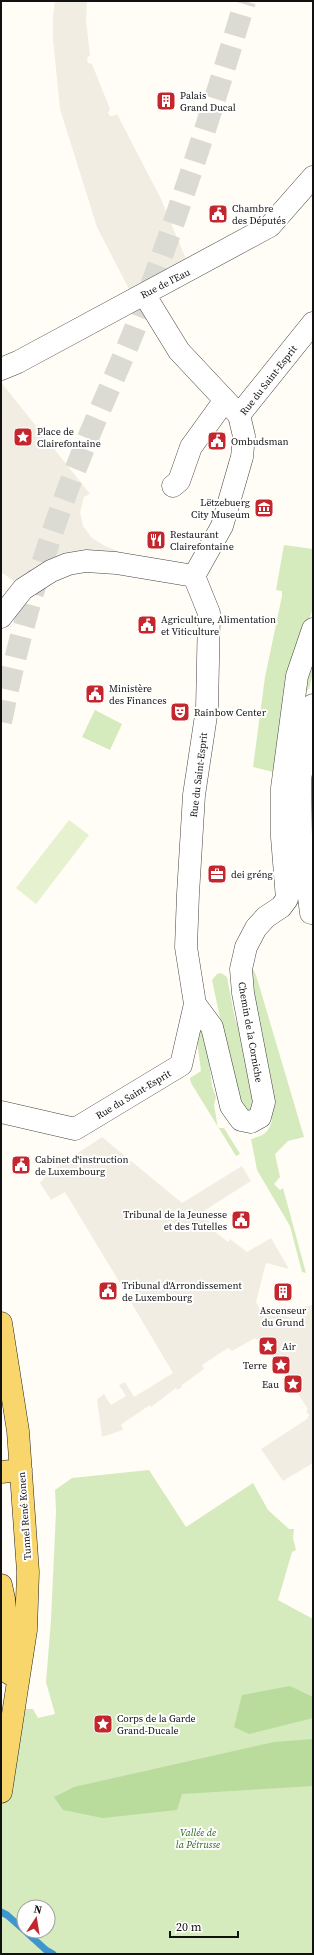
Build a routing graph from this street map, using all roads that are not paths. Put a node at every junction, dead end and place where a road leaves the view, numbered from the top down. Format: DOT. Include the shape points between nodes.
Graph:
graph roads {
  1 [pos="313,177"];
  2 [pos="144,294"];
  3 [pos="313,323"];
  4 [pos="1,369"];
  5 [pos="232,408"];
  6 [pos="173,486"];
  7 [pos="194,576"];
  8 [pos="1,616"];
  9 [pos="313,629"];
  10 [pos="313,705"];
  11 [pos="311,912"];
  12 [pos="195,1004"];
  13 [pos="1,1112"];
  14 [pos="1,1323"];
  15 [pos="11,1471"];
  16 [pos="1,1586"];
  17 [pos="1,1662"];
  18 [pos="13,1709"];
  19 [pos="1,1792"];
  1 -- 2 [label="street, Rue de l'Eau" via="270,226"];
  2 -- 4 [label="street, Rue de l'Eau"];
  2 -- 5 [label="street" via="179,351"];
  3 -- 5 [label="street, Rue du Saint-Esprit"];
  5 -- 6 [label="street" via="191,447 179,481"];
  5 -- 7 [label="street, Rue du Saint-Esprit" via="244,436 242,457 222,526"];
  7 -- 8 [label="street" via="116,563 86,561 68,564 51,571 23,589"];
  7 -- 12 [label="street, Rue du Saint-Esprit" via="209,613 207,708 194,803 186,940"];
  9 -- 12 [label="street, Chemin de la Corniche" via="297,676 282,788 282,838 287,899 256,928 246,947 240,969 264,1102 260,1117 251,1122 241,1120 231,1106 212,1027"];
  10 -- 11 [label="street" via="300,779 301,836"];
  12 -- 13 [label="street, Rue du Saint-Esprit" via="181,1065 75,1129"];
  14 -- 15 [label="main road, Tunnel René Konen" via="12,1390"];
  15 -- 18 [label="main road, Tunnel René Konen" via="28,1579 26,1630"];
  16 -- 18 [label="main road"];
  17 -- 18 [label="main road"];
  18 -- 19 [label="main road"];
}
